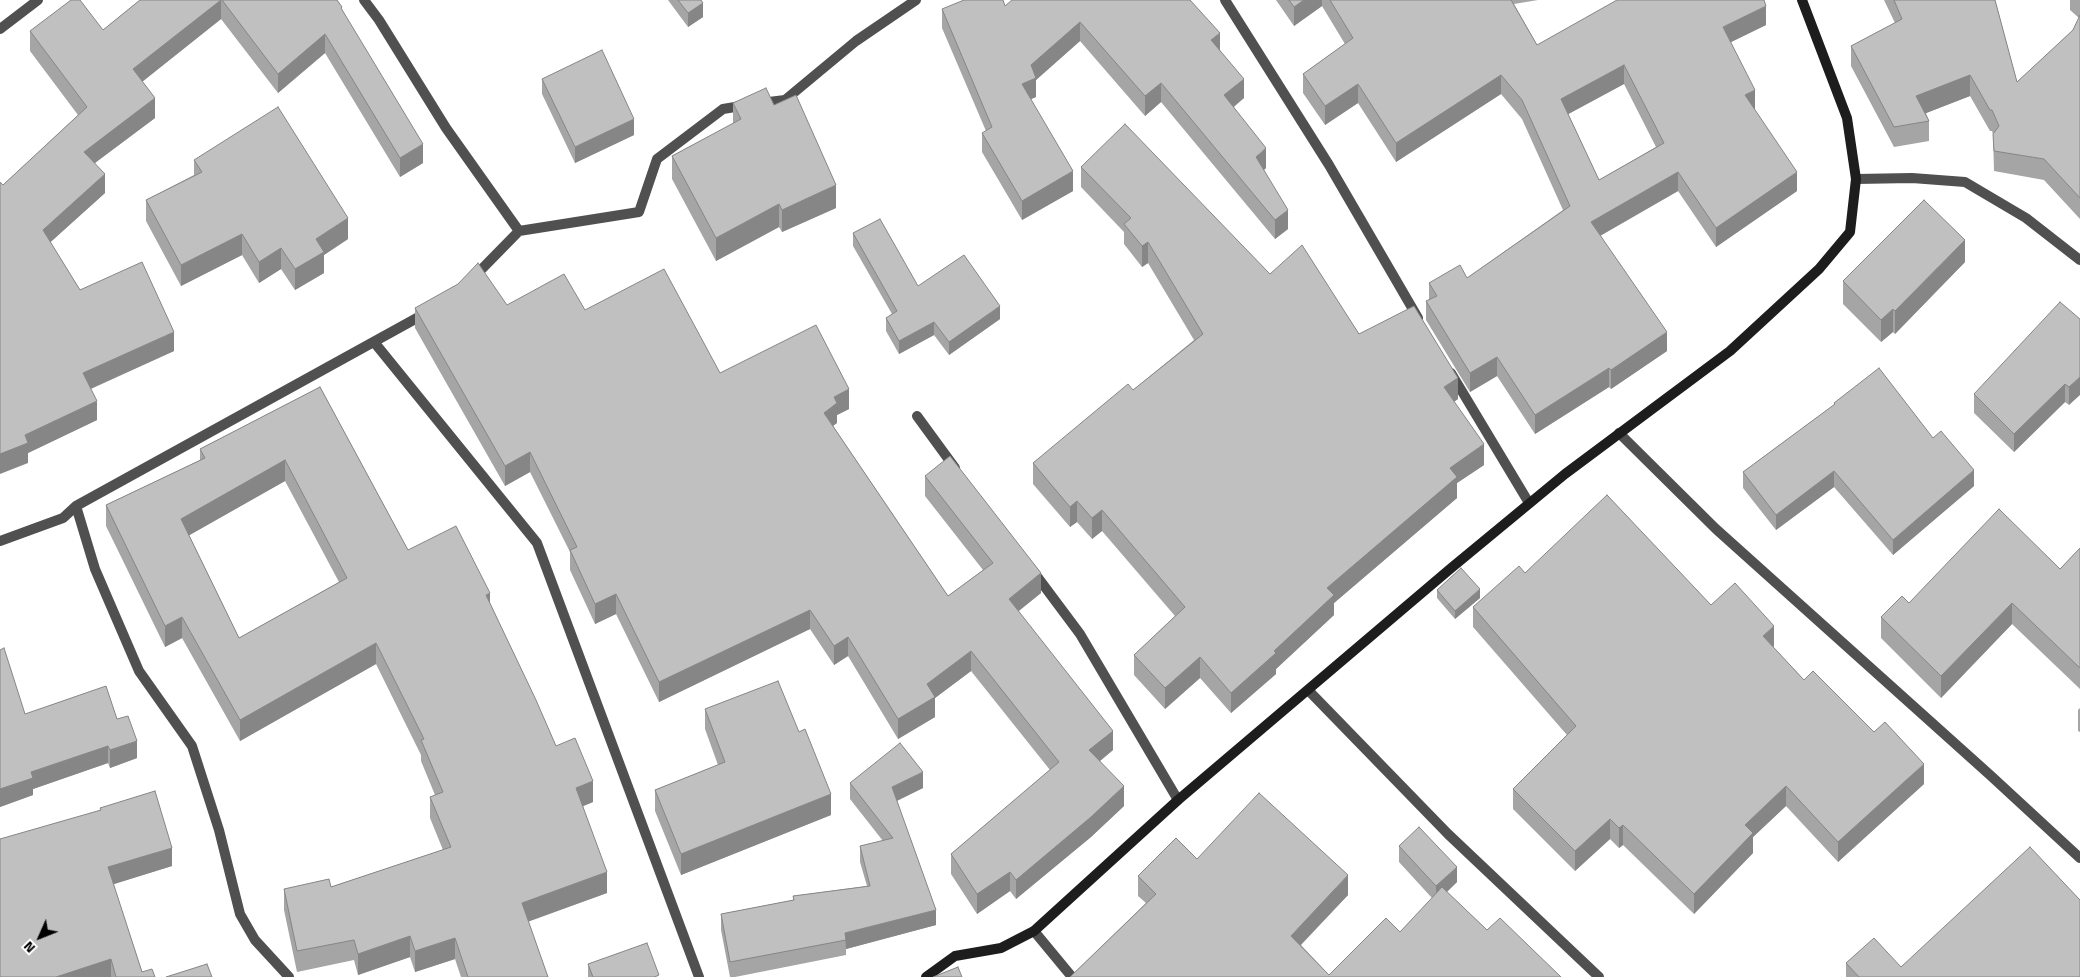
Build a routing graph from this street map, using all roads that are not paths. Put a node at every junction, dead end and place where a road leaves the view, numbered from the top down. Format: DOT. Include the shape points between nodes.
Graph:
graph roads {
  1 [pos="38,0"];
  2 [pos="364,0"];
  3 [pos="916,0"];
  4 [pos="1225,0"];
  5 [pos="1802,0"];
  6 [pos="0,29"];
  7 [pos="1856,179"];
  8 [pos="519,231"];
  9 [pos="2080,260"];
  10 [pos="467,284"];
  11 [pos="438,307"];
  12 [pos="1421,324"];
  13 [pos="374,342"];
  14 [pos="1447,367"];
  15 [pos="917,416"];
  16 [pos="1619,433"];
  17 [pos="964,478"];
  18 [pos="1529,503"];
  19 [pos="76,506"];
  20 [pos="0,540"];
  21 [pos="1028,564"];
  22 [pos="1309,691"];
  23 [pos="1178,800"];
  24 [pos="2080,858"];
  25 [pos="1034,931"];
  26 [pos="289,977"];
  27 [pos="700,977"];
  28 [pos="926,977"];
  29 [pos="1072,977"];
  30 [pos="1599,977"];
  1 -- 6 [label="street"];
  2 -- 8 [label="street" via="446,128"];
  3 -- 8 [label="street" via="856,41 785,100 723,109 657,159 639,212"];
  4 -- 12 [label="street" via="1329,165"];
  5 -- 7 [label="street" via="1847,118"];
  7 -- 9 [label="street" via="1912,178 1965,182 2026,218"];
  7 -- 16 [label="street" via="1850,232 1819,269 1730,351"];
  8 -- 10 [label="street"];
  11 -- 13 [label="street"];
  13 -- 19 [label="street"];
  13 -- 27 [label="street" via="537,543"];
  14 -- 18 [label="street"];
  15 -- 17 [label="street"];
  16 -- 18 [label="street"];
  16 -- 24 [label="street" via="1716,530"];
  18 -- 22 [label="street"];
  19 -- 20 [label="street" via="63,518"];
  19 -- 26 [label="street" via="95,569 139,672 192,746 219,830 240,914 255,940"];
  21 -- 23 [label="street" via="1080,634"];
  22 -- 23 [label="street"];
  22 -- 30 [label="street" via="1448,834"];
  23 -- 25 [label="street"];
  25 -- 28 [label="street" via="1001,948 955,956"];
  25 -- 29 [label="street"];
}
